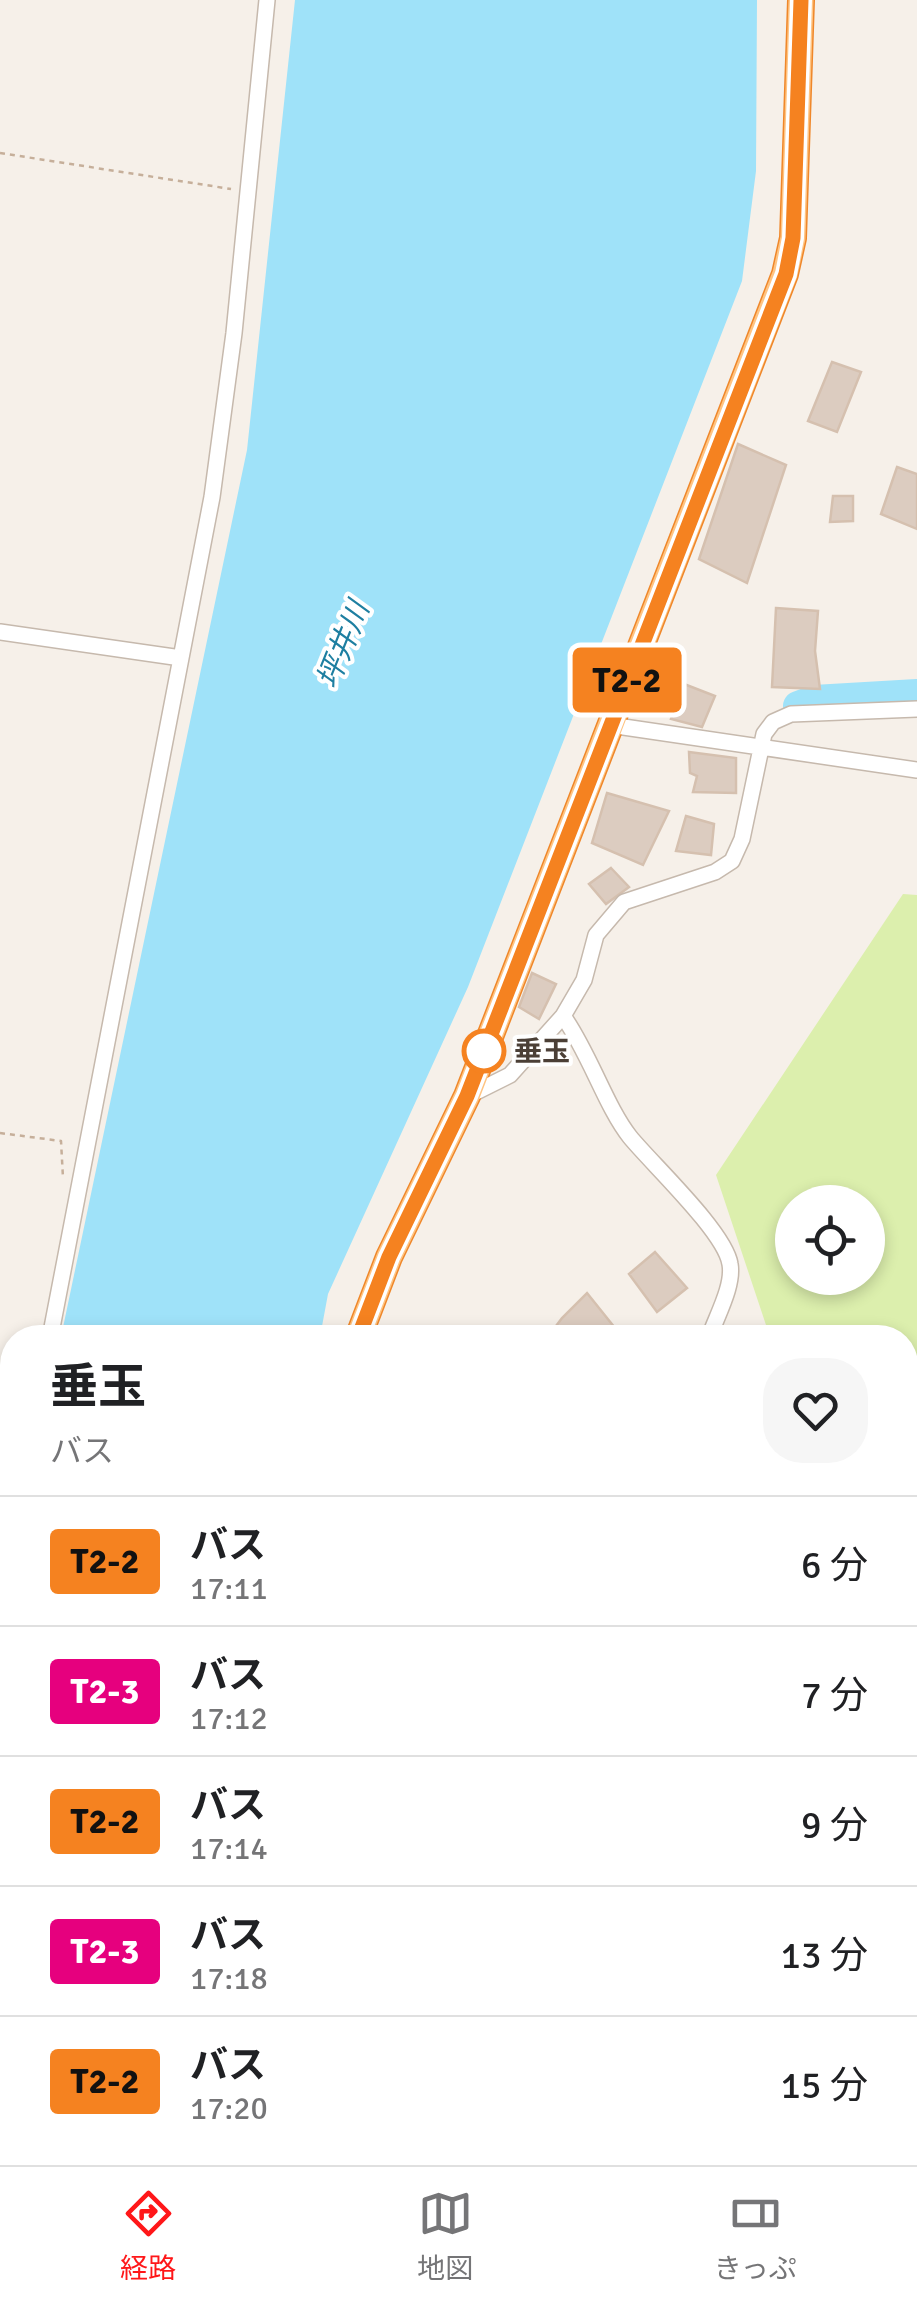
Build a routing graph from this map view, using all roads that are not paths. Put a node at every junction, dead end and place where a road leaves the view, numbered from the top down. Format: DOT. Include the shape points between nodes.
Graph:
graph roads {
  1 [pos="266,0"];
  2 [pos="801,0"];
  3 [pos="0,632"];
  4 [pos="181,658"];
  5 [pos="917,709"];
  6 [pos="610,725"];
  7 [pos="760,750"];
  8 [pos="917,770"];
  9 [pos="562,1016"];
  10 [pos="467,1096"];
  11 [pos="53,1325"];
  12 [pos="363,1325"];
  13 [pos="713,1325"];
  1 -- 4 [label="street" via="212,497"];
  2 -- 6 [label="highway" via="793,238 786,274"];
  3 -- 4 [label="street"];
  4 -- 11 [label="street"];
  5 -- 7 [label="street" via="791,714 773,722"];
  6 -- 7 [label="street"];
  6 -- 10 [label="highway"];
  7 -- 8 [label="street"];
  7 -- 9 [label="street" via="732,861 624,902 596,936 584,980"];
  9 -- 10 [label="street" via="510,1075"];
  9 -- 13 [label="street" via="628,1134 678,1185 730,1260"];
  10 -- 12 [label="highway"];
}
